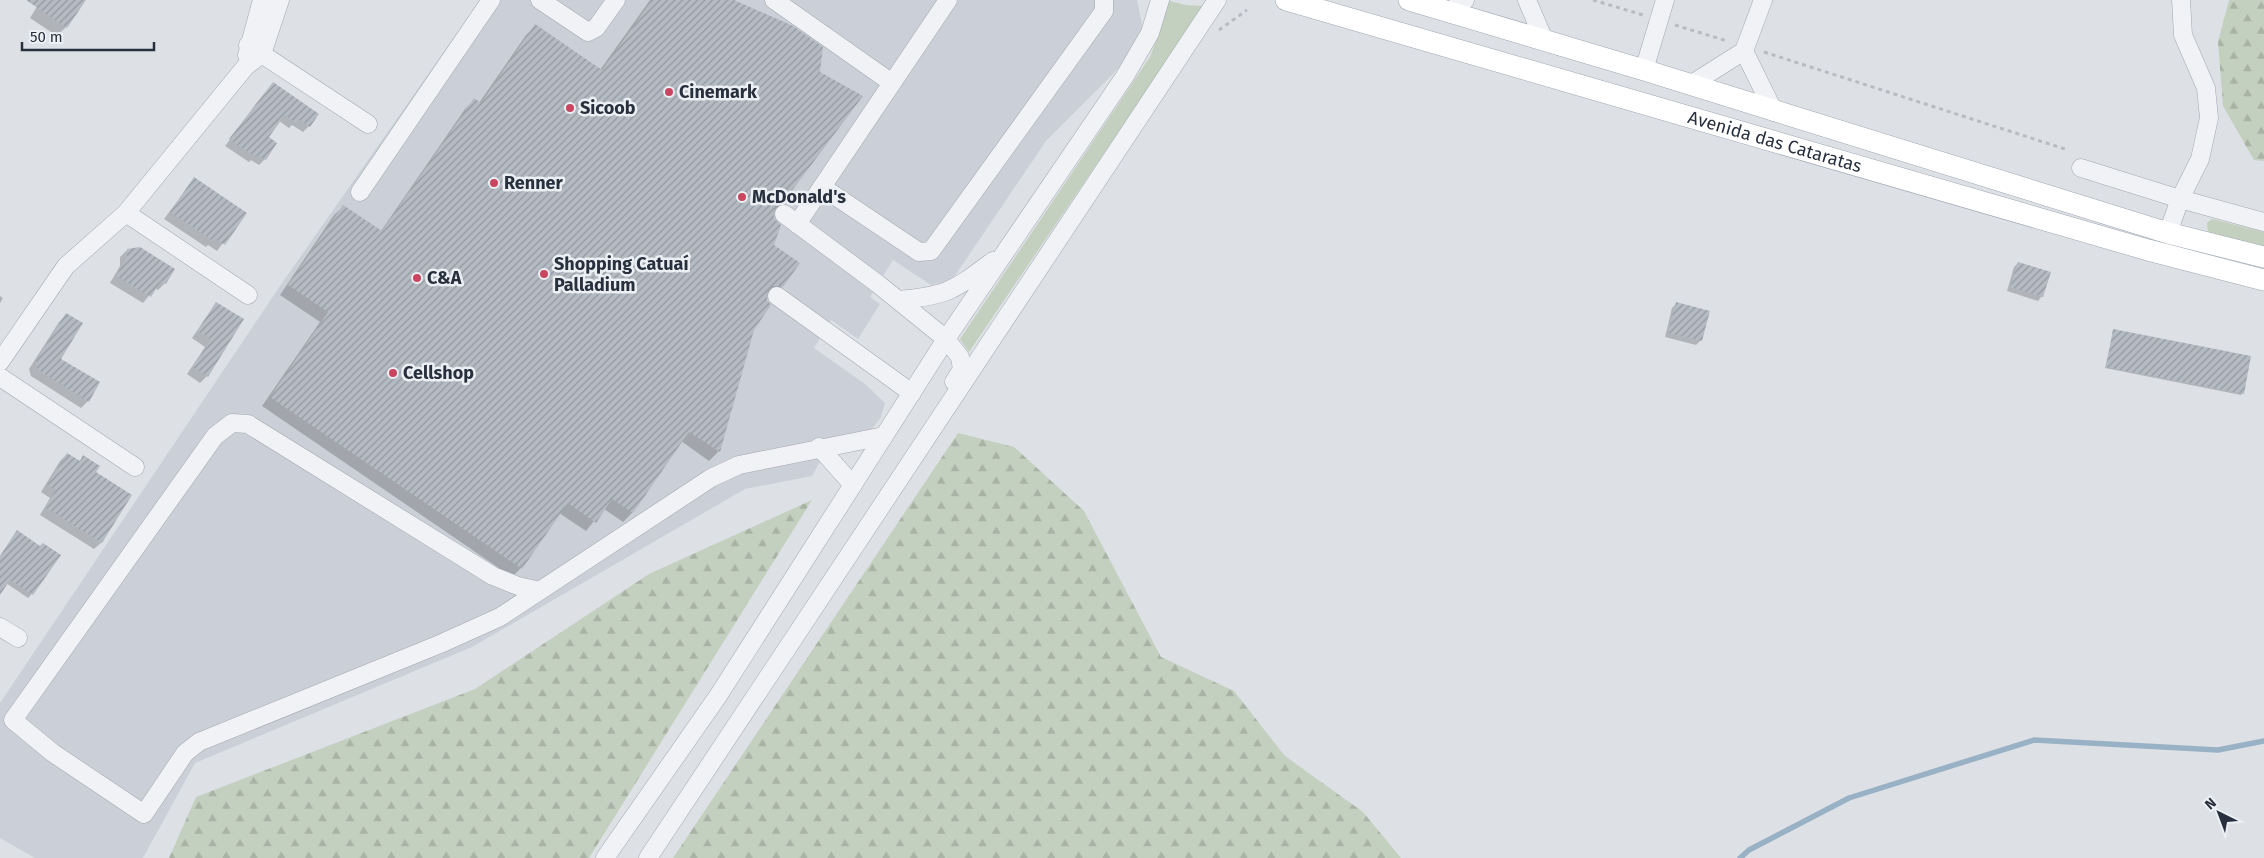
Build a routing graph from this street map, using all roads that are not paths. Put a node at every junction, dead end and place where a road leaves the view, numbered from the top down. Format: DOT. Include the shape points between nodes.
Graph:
graph roads {
  1 [pos="262,0"];
  2 [pos="280,0"];
  3 [pos="491,0"];
  4 [pos="540,0"];
  5 [pos="616,0"];
  6 [pos="774,0"];
  7 [pos="948,0"];
  8 [pos="1104,0"];
  9 [pos="1160,0"];
  10 [pos="1216,0"];
  11 [pos="1286,0"];
  12 [pos="1409,0"];
  13 [pos="1527,0"];
  14 [pos="1665,0"];
  15 [pos="1763,0"];
  16 [pos="2181,0"];
  17 [pos="1457,6"];
  18 [pos="1544,40"];
  19 [pos="1744,49"];
  20 [pos="255,50"];
  21 [pos="1644,70"];
  22 [pos="892,83"];
  23 [pos="1690,85"];
  24 [pos="1774,112"];
  25 [pos="368,124"];
  26 [pos="2081,168"];
  27 [pos="822,187"];
  28 [pos="360,192"];
  29 [pos="2180,199"];
  30 [pos="126,213"];
  31 [pos="2264,222"];
  32 [pos="2168,233"];
  33 [pos="1006,252"];
  34 [pos="2264,257"];
  35 [pos="2264,280"];
  36 [pos="248,295"];
  37 [pos="777,296"];
  38 [pos="898,300"];
  39 [pos="946,339"];
  40 [pos="0,362"];
  41 [pos="0,377"];
  42 [pos="912,392"];
  43 [pos="884,436"];
  44 [pos="819,448"];
  45 [pos="911,459"];
  46 [pos="135,467"];
  47 [pos="852,486"];
  48 [pos="540,591"];
  49 [pos="0,627"];
  50 [pos="18,638"];
  51 [pos="605,858"];
  52 [pos="648,858"];
  1 -- 20 [label="street"];
  2 -- 20 [label="street"];
  3 -- 28 [label="street"];
  4 -- 5 [label="street" via="588,32 596,28"];
  6 -- 22 [label="street"];
  7 -- 22 [label="street"];
  8 -- 27 [label="street" via="1104,11 931,251 919,252"];
  9 -- 33 [label="street" via="1150,32 1125,76"];
  10 -- 45 [label="street"];
  11 -- 35 [label="main road, Avenida das Cataratas" via="2129,245"];
  12 -- 17 [label="main road, Avenida das Cataratas"];
  13 -- 18 [label="street"];
  14 -- 21 [label="street"];
  15 -- 19 [label="street"];
  16 -- 29 [label="street" via="2184,35 2206,88 2208,118 2200,159"];
  17 -- 18 [label="main road, Avenida das Cataratas"];
  18 -- 21 [label="main road, Avenida das Cataratas"];
  19 -- 23 [label="street"];
  19 -- 24 [label="street"];
  20 -- 25 [label="street"];
  20 -- 30 [label="street" via="246,66"];
  21 -- 23 [label="main road, Avenida das Cataratas"];
  22 -- 27 [label="street"];
  23 -- 24 [label="main road, Avenida das Cataratas"];
  24 -- 32 [label="main road, Avenida das Cataratas"];
  26 -- 29 [label="street"];
  27 -- 38 [label="street" via="790,219"];
  29 -- 31 [label="street"];
  29 -- 32 [label="street"];
  30 -- 36 [label="street"];
  30 -- 40 [label="street" via="66,266"];
  32 -- 34 [label="main road, Avenida das Cataratas"];
  33 -- 38 [label="street" via="952,290 932,297"];
  33 -- 39 [label="street"];
  37 -- 42 [label="street"];
  38 -- 39 [label="street"];
  39 -- 42 [label="street"];
  39 -- 45 [label="street" via="960,357 962,369"];
  41 -- 46 [label="street"];
  42 -- 43 [label="street"];
  43 -- 44 [label="street"];
  43 -- 47 [label="street"];
  44 -- 47 [label="street"];
  44 -- 48 [label="street" via="739,465 712,478"];
  45 -- 52 [label="street"];
  47 -- 51 [label="street" via="718,696"];
  48 -- 48 [label="street" via="493,576 248,424 232,422 215,436 13,720 53,753 144,814 185,753 199,742 440,644 500,617"];
  49 -- 50 [label="street"];
}
